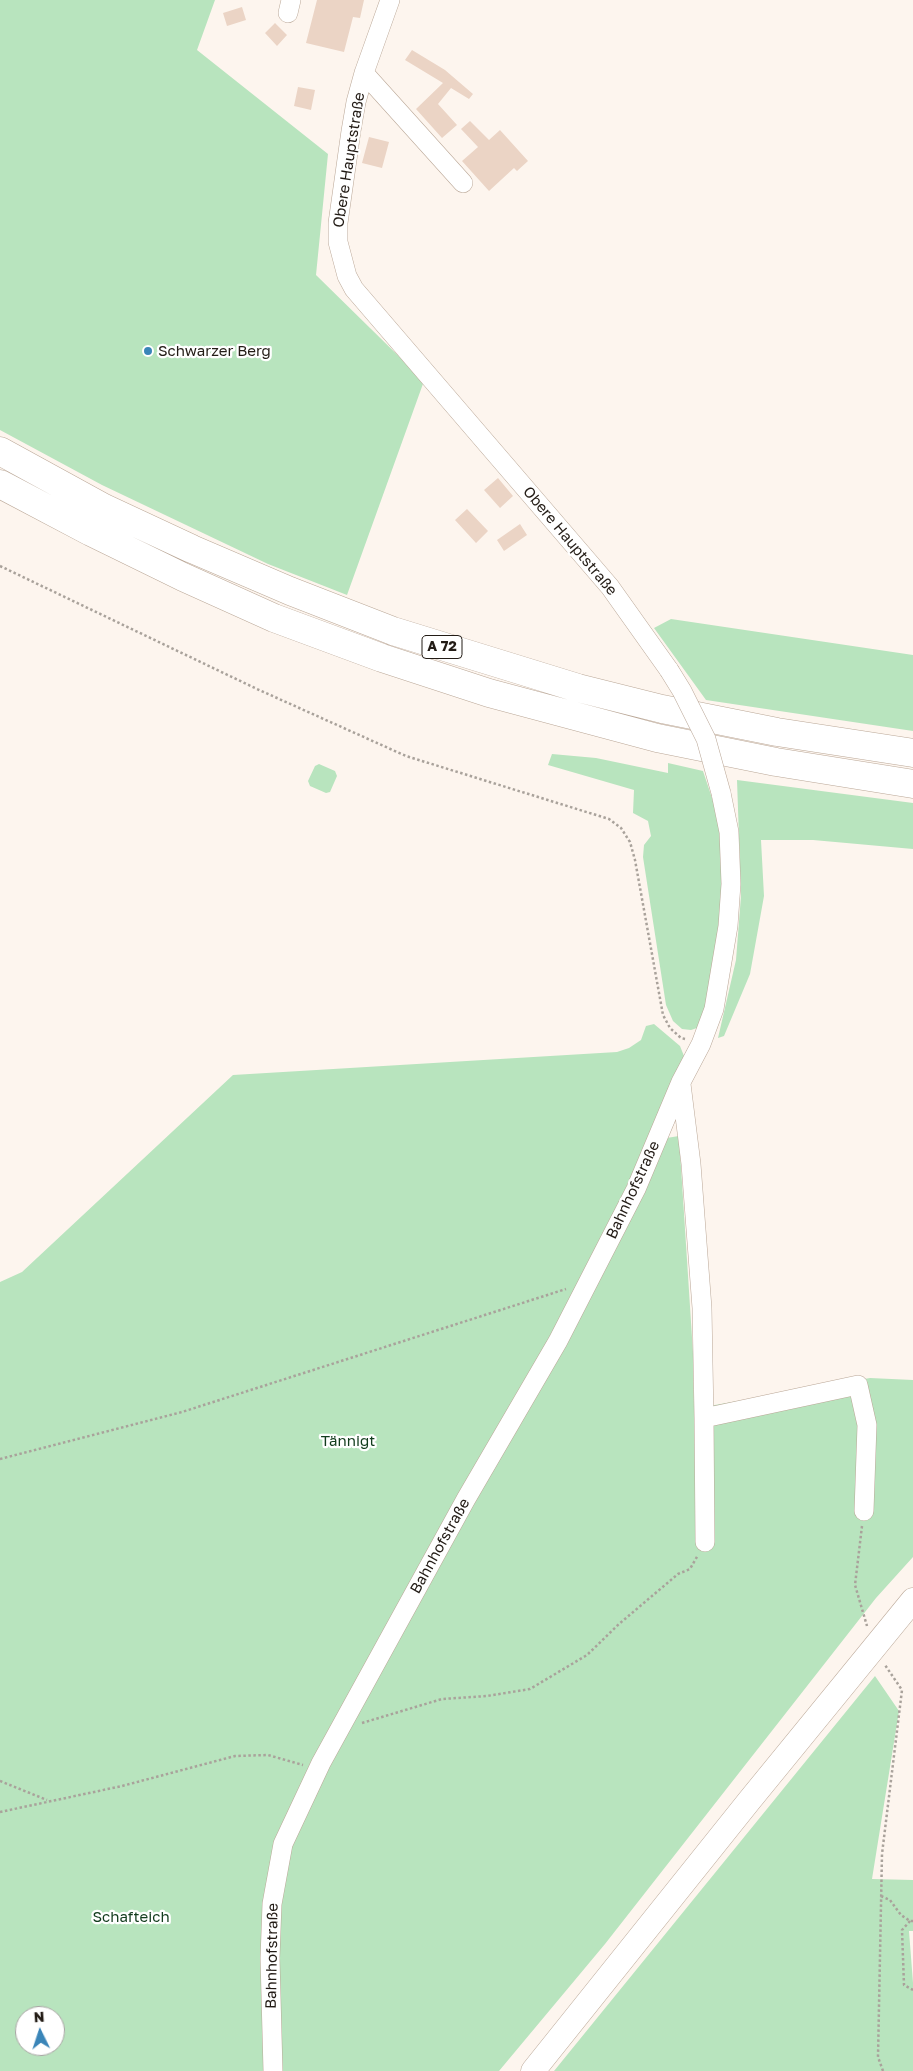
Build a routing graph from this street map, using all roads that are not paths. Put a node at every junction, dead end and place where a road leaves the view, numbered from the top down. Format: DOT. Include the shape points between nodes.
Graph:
graph roads {
  1 [pos="390,0"];
  2 [pos="364,73"];
  3 [pos="463,183"];
  4 [pos="0,451"];
  5 [pos="0,484"];
  6 [pos="913,753"];
  7 [pos="913,784"];
  8 [pos="701,1044"];
  9 [pos="681,1082"];
  10 [pos="704,1418"];
  11 [pos="864,1511"];
  12 [pos="705,1542"];
  13 [pos="913,1600"];
  14 [pos="273,2071"];
  15 [pos="533,2071"];
  1 -- 2 [label="street, Obere Hauptstraße"];
  2 -- 3 [label="street, Obere Hauptstraße"];
  2 -- 8 [label="street, Obere Hauptstraße, bridge" via="356,102 338,223 338,242 347,276 354,289 610,587 670,670 706,740 729,832 730,884 728,926 714,1009"];
  4 -- 6 [label="highway, A 72" via="104,508 192,549 393,631 560,683 662,709 777,732"];
  5 -- 7 [label="highway, A 72" via="91,532 274,618 391,660 489,692 657,738 776,762"];
  8 -- 9 [label="street, Bahnhofstraße"];
  9 -- 10 [label="street" via="702,1308"];
  9 -- 14 [label="street, Bahnhofstraße" via="636,1189 558,1341 466,1499 339,1730 283,1844 272,1904"];
  10 -- 11 [label="street" via="858,1384 867,1425"];
  10 -- 12 [label="street"];
  13 -- 15 [label="main road"];
}
